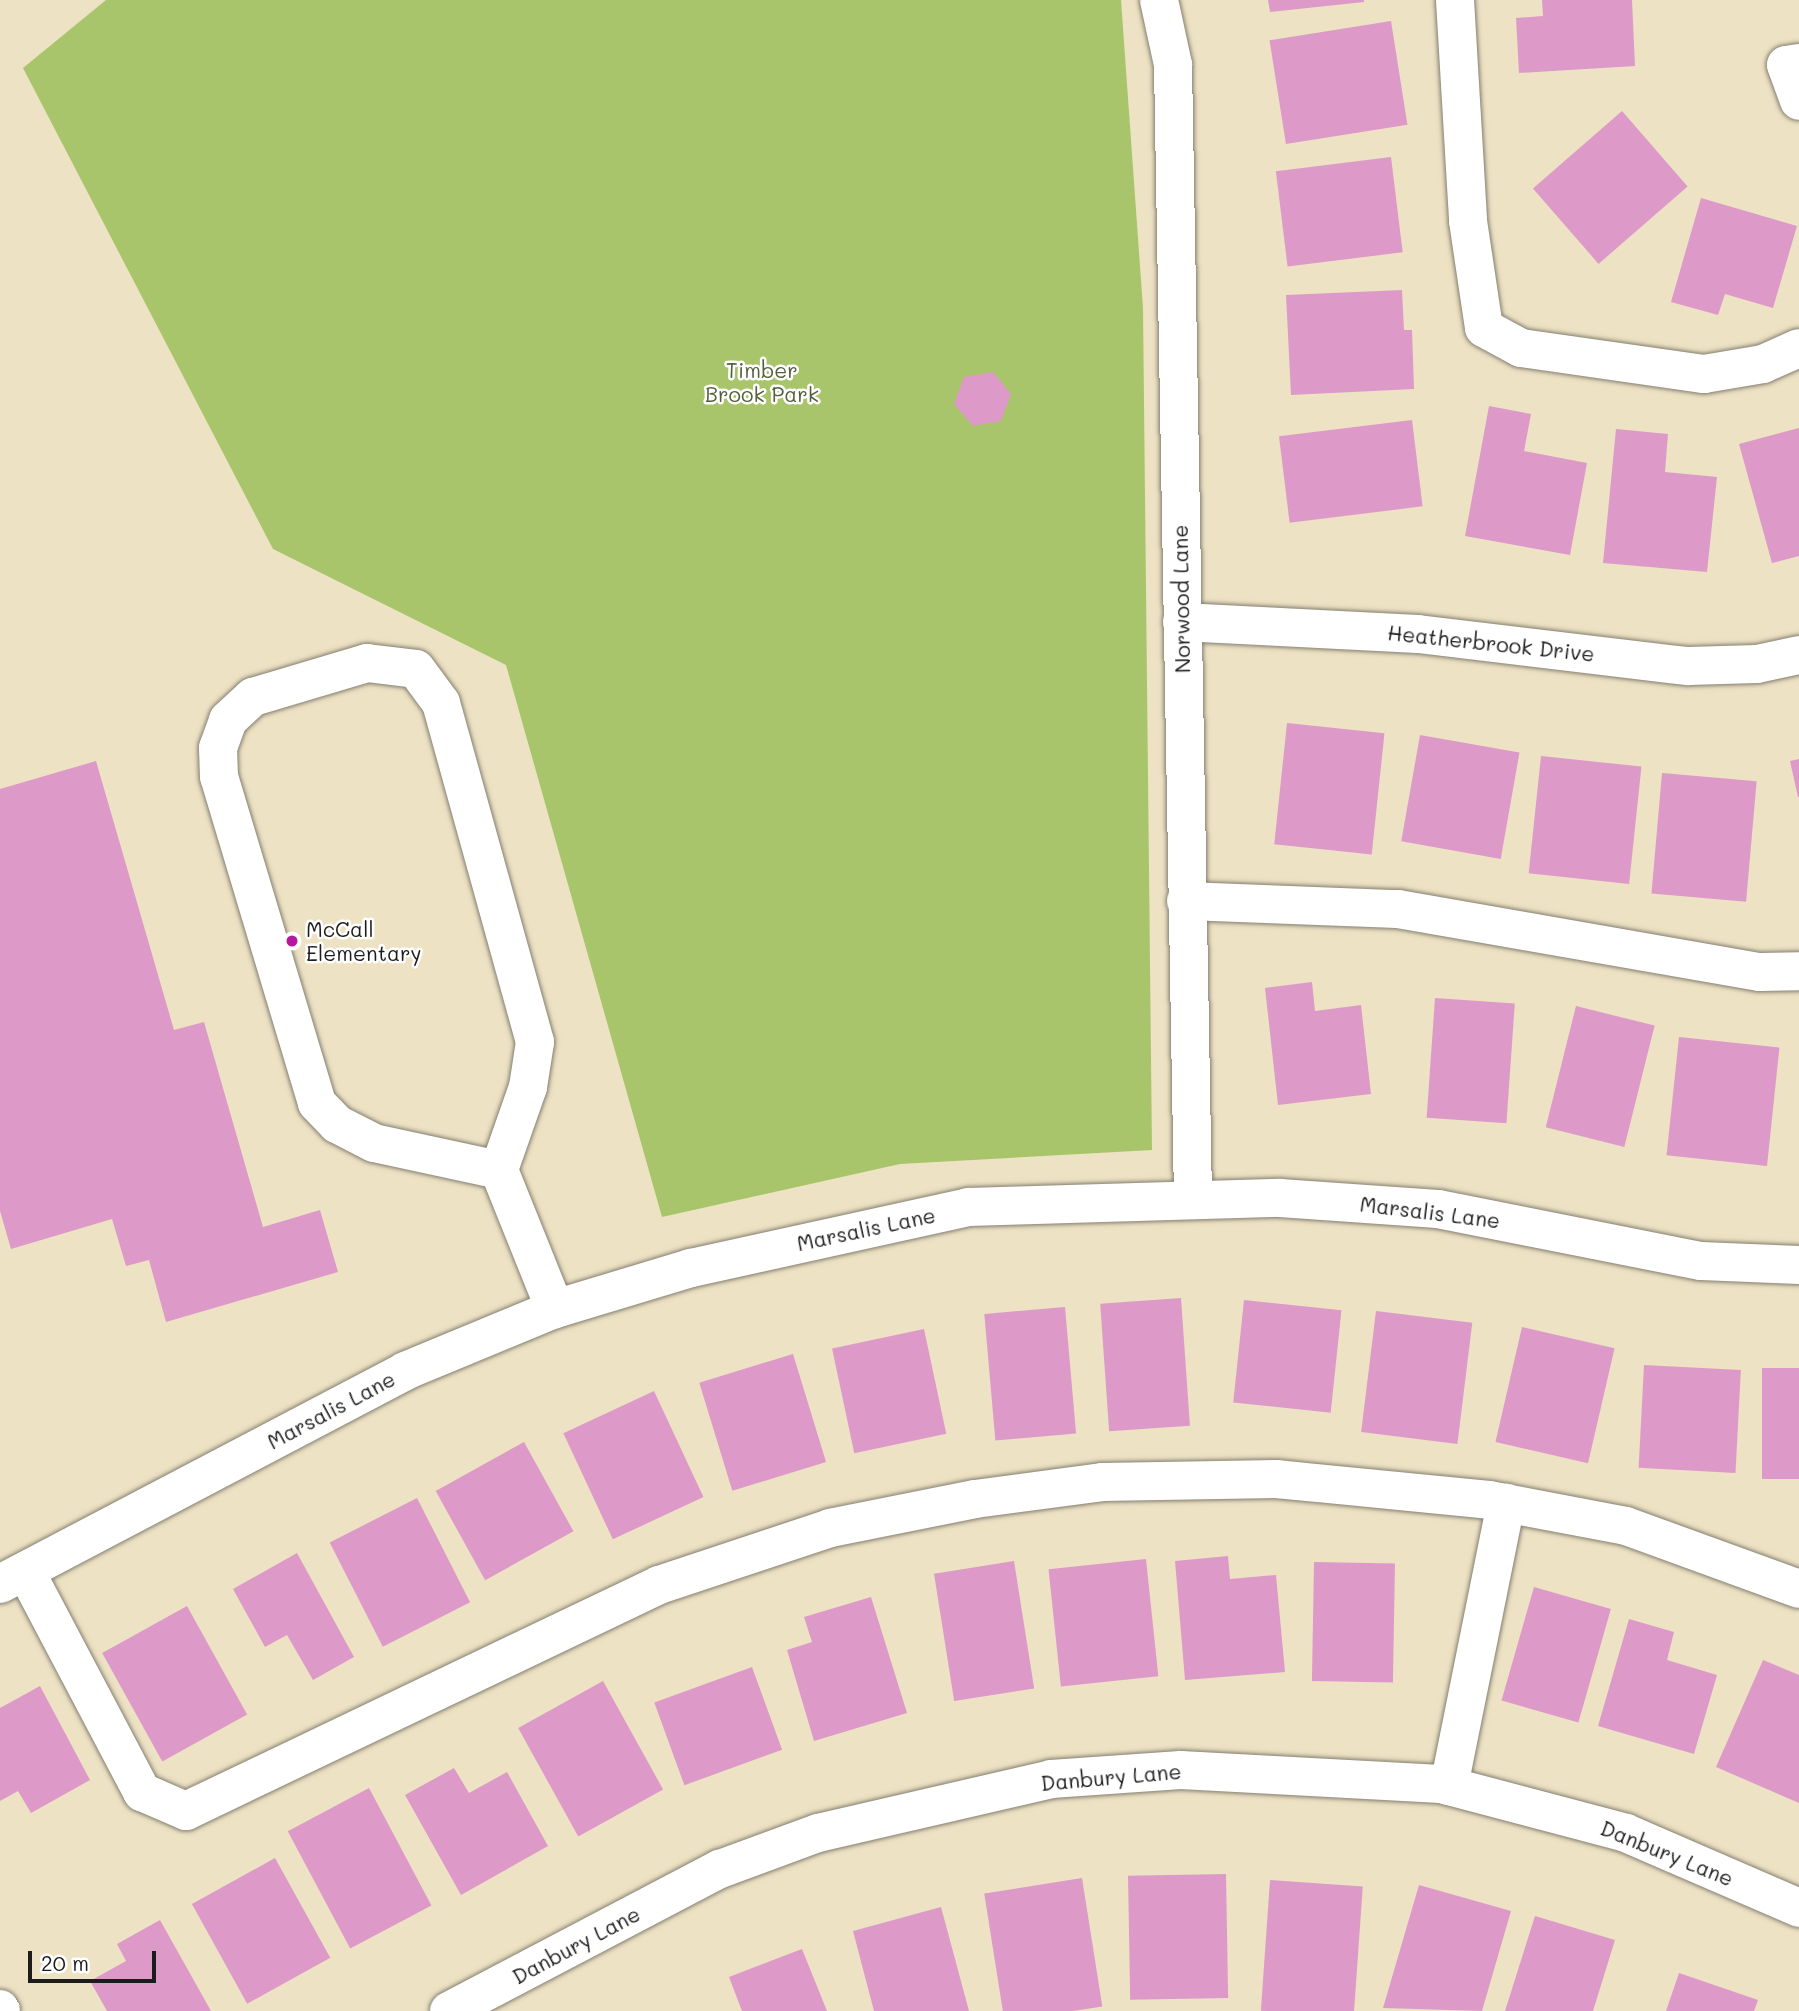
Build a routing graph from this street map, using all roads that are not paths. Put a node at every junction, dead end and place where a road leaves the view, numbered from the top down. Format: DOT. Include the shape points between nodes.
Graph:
graph roads {
  1 [pos="1159,0"];
  2 [pos="1455,0"];
  3 [pos="1793,64"];
  4 [pos="1799,101"];
  5 [pos="1799,348"];
  6 [pos="1182,622"];
  7 [pos="1799,655"];
  8 [pos="1186,901"];
  9 [pos="1799,971"];
  10 [pos="499,1170"];
  11 [pos="1193,1199"];
  12 [pos="1799,1265"];
  13 [pos="555,1309"];
  14 [pos="1506,1503"];
  15 [pos="13,1578"];
  16 [pos="1799,1589"];
  17 [pos="1449,1786"];
  18 [pos="1799,1908"];
  19 [pos="449,2011"];
  1 -- 6 [label="street, Norwood Lane" via="1173,65"];
  2 -- 5 [label="street" via="1468,221 1484,328 1521,348 1704,374 1763,364"];
  3 -- 4 [label="street"];
  6 -- 7 [label="street, Heatherbrook Drive" via="1418,634 1688,666 1757,664"];
  6 -- 8 [label="street, Norwood Lane"];
  8 -- 9 [label="street" via="1398,909 1760,972"];
  8 -- 11 [label="street, Norwood Lane"];
  10 -- 10 [label="street" via="528,1087 535,1042 441,703 416,669 367,663 253,697 228,720 218,748 219,777 317,1103 337,1124 374,1143"];
  10 -- 13 [label="street"];
  11 -- 12 [label="street, Marsalis Lane" via="1280,1198 1438,1209 1702,1261"];
  11 -- 13 [label="street, Marsalis Lane" via="968,1207 691,1268"];
  13 -- 15 [label="street, Marsalis Lane" via="405,1371"];
  14 -- 15 [label="street" via="1276,1479 1102,1482 830,1528 659,1586 187,1811 142,1792"];
  14 -- 16 [label="street" via="1626,1526"];
  14 -- 17 [label="street"];
  17 -- 18 [label="street, Danbury Lane" via="1626,1833"];
  17 -- 19 [label="street, Danbury Lane" via="1306,1772 1181,1770 1051,1779 920,1805 720,1869"];
}
